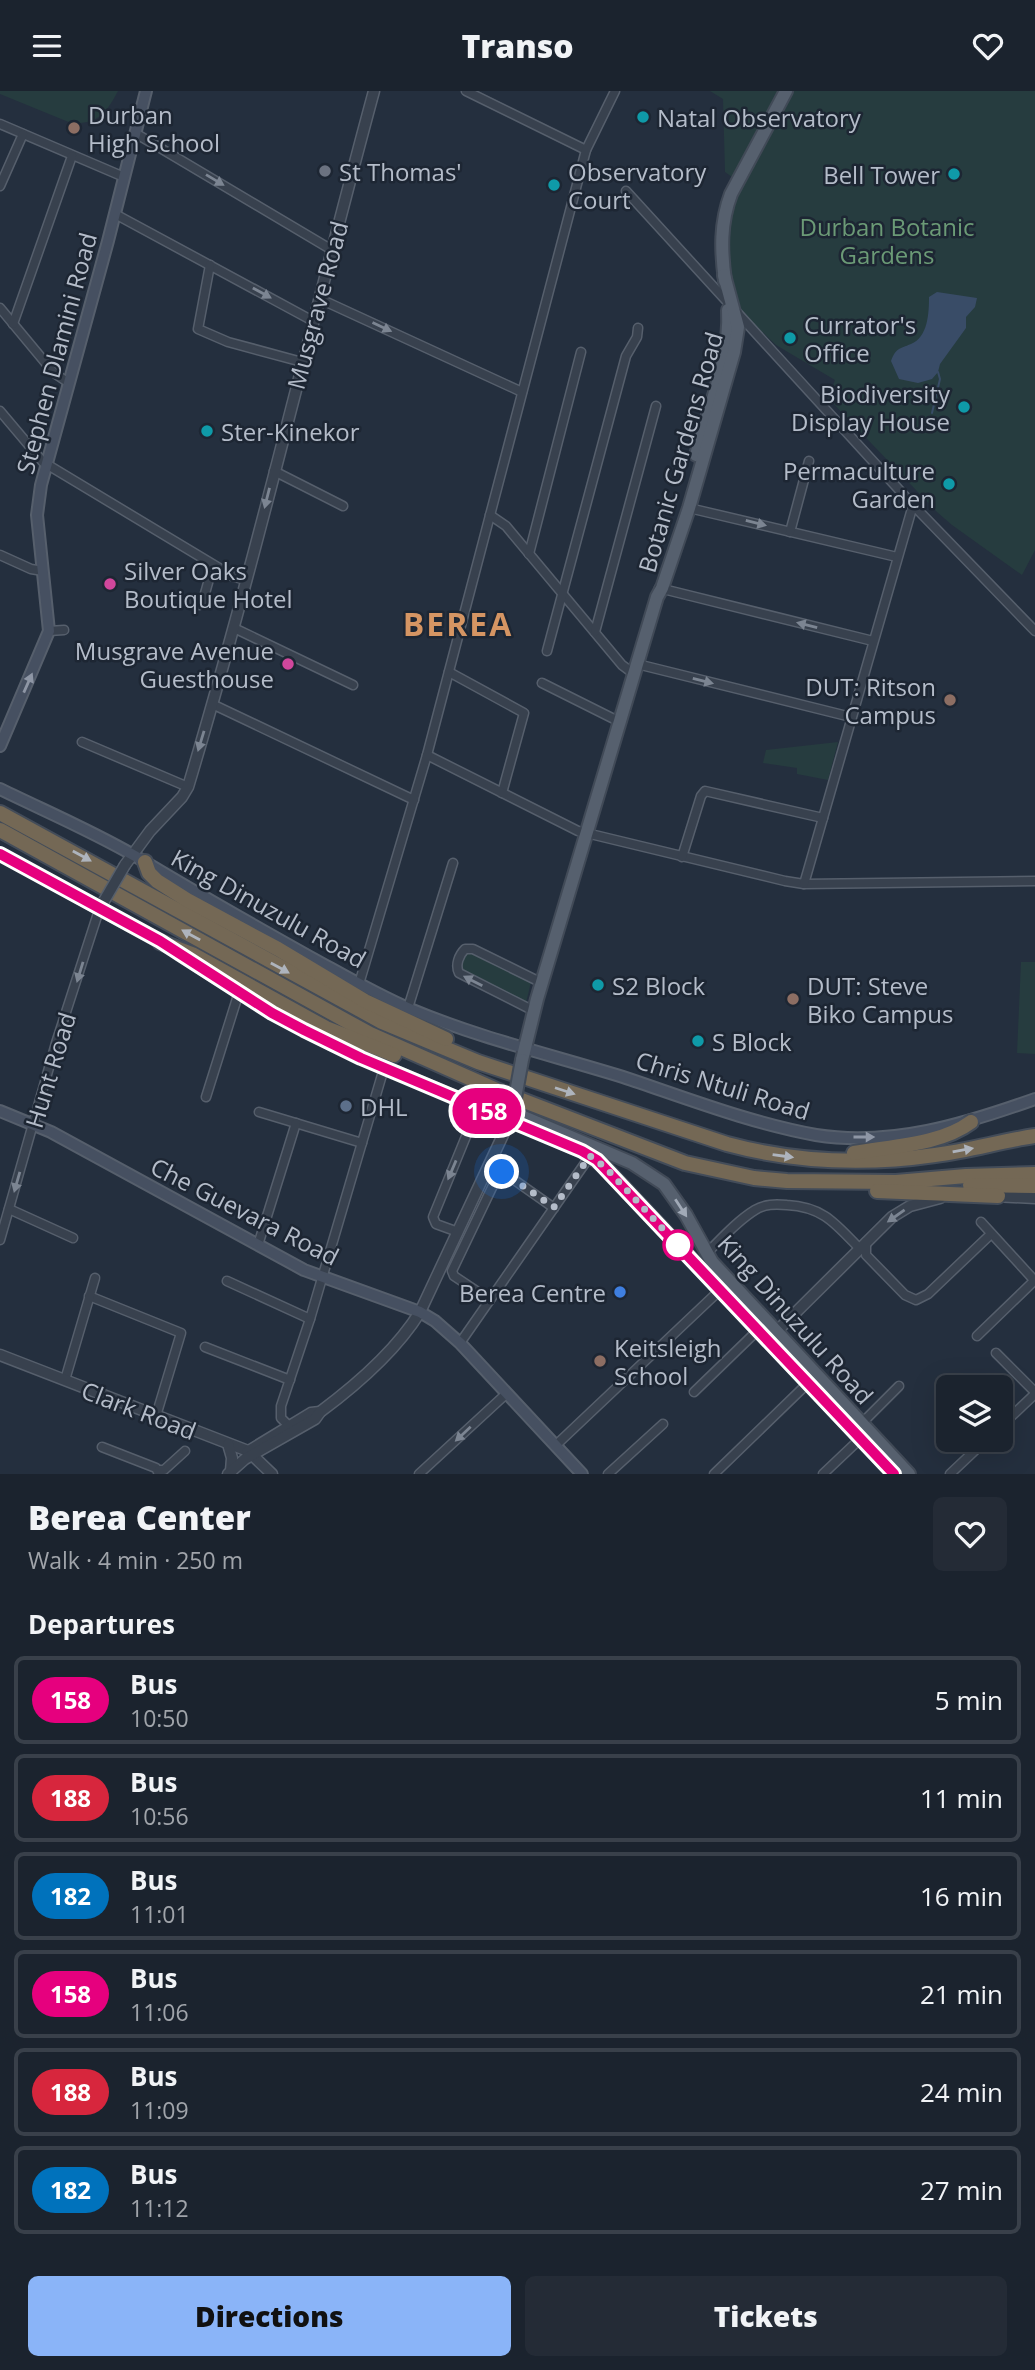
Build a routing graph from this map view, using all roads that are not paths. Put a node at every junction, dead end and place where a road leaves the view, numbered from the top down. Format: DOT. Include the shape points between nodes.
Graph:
graph roads {
  1 [pos="146,91"];
  2 [pos="374,91"];
  3 [pos="466,91"];
  4 [pos="615,91"];
  5 [pos="786,91"];
  6 [pos="0,124"];
  7 [pos="135,133"];
  8 [pos="23,134"];
  9 [pos="586,150"];
  10 [pos="72,156"];
  11 [pos="124,177"];
  12 [pos="0,186"];
  13 [pos="626,191"];
  14 [pos="114,214"];
  15 [pos="332,250"];
  16 [pos="210,265"];
  17 [pos="320,299"];
  18 [pos="727,300"];
  19 [pos="0,308"];
  20 [pos="313,321"];
  21 [pos="13,324"];
  22 [pos="743,326"];
  23 [pos="638,328"];
  24 [pos="582,352"];
  25 [pos="302,362"];
  26 [pos="69,383"];
  27 [pos="522,392"];
  28 [pos="656,406"];
  29 [pos="0,411"];
  30 [pos="809,461"];
  31 [pos="47,464"];
  32 [pos="274,471"];
  33 [pos="913,505"];
  34 [pos="343,506"];
  35 [pos="689,507"];
  36 [pos="490,515"];
  37 [pos="790,532"];
  38 [pos="529,554"];
  39 [pos="0,555"];
  40 [pos="897,557"];
  41 [pos="213,565"];
  42 [pos="43,571"];
  43 [pos="247,580"];
  44 [pos="659,591"];
  45 [pos="562,594"];
  46 [pos="189,601"];
  47 [pos="234,628"];
  48 [pos="64,630"];
  49 [pos="49,631"];
  50 [pos="1035,631"];
  51 [pos="596,632"];
  52 [pos="873,641"];
  53 [pos="547,651"];
  54 [pos="636,669"];
  55 [pos="449,672"];
  56 [pos="542,683"];
  57 [pos="353,685"];
  58 [pos="212,704"];
  59 [pos="852,717"];
  60 [pos="620,722"];
  61 [pos="82,742"];
  62 [pos="0,746"];
  63 [pos="427,755"];
  64 [pos="188,787"];
  65 [pos="0,789"];
  66 [pos="502,793"];
  67 [pos="414,800"];
  68 [pos="0,807"];
  69 [pos="0,813"];
  70 [pos="823,818"];
  71 [pos="0,830"];
  72 [pos="587,834"];
  73 [pos="49,838"];
  74 [pos="0,839"];
  75 [pos="0,854"];
  76 [pos="682,857"];
  77 [pos="139,858"];
  78 [pos="58,861"];
  79 [pos="453,863"];
  80 [pos="1035,881"];
  81 [pos="804,884"];
  82 [pos="102,904"];
  83 [pos="160,941"];
  84 [pos="542,983"];
  85 [pos="359,984"];
  86 [pos="239,992"];
  87 [pos="408,1008"];
  88 [pos="534,1011"];
  89 [pos="523,1054"];
  90 [pos="384,1068"];
  91 [pos="501,1070"];
  92 [pos="500,1092"];
  93 [pos="206,1097"];
  94 [pos="1035,1099"];
  95 [pos="478,1107"];
  96 [pos="0,1111"];
  97 [pos="259,1112"];
  98 [pos="511,1114"];
  99 [pos="971,1122"];
  100 [pos="33,1123"];
  101 [pos="296,1123"];
  102 [pos="1035,1128"];
  103 [pos="1035,1136"];
  104 [pos="1014,1139"];
  105 [pos="362,1143"];
  106 [pos="590,1156"];
  107 [pos="822,1160"];
  108 [pos="1035,1174"];
  109 [pos="915,1181"];
  110 [pos="837,1182"];
  111 [pos="1035,1186"];
  112 [pos="998,1196"];
  113 [pos="1035,1198"];
  114 [pos="554,1207"];
  115 [pos="9,1209"];
  116 [pos="981,1223"];
  117 [pos="458,1233"];
  118 [pos="991,1234"];
  119 [pos="73,1238"];
  120 [pos="0,1240"];
  121 [pos="258,1245"];
  122 [pos="864,1248"];
  123 [pos="706,1254"];
  124 [pos="322,1277"];
  125 [pos="95,1278"];
  126 [pos="227,1281"];
  127 [pos="1035,1281"];
  128 [pos="720,1290"];
  129 [pos="89,1296"];
  130 [pos="490,1300"];
  131 [pos="419,1313"];
  132 [pos="310,1319"];
  133 [pos="758,1330"];
  134 [pos="772,1336"];
  135 [pos="977,1336"];
  136 [pos="460,1343"];
  137 [pos="205,1347"];
  138 [pos="996,1353"];
  139 [pos="0,1355"];
  140 [pos="65,1380"];
  141 [pos="290,1380"];
  142 [pos="808,1383"];
  143 [pos="899,1386"];
  144 [pos="694,1392"];
  145 [pos="1035,1393"];
  146 [pos="506,1394"];
  147 [pos="320,1412"];
  148 [pos="1013,1414"];
  149 [pos="156,1416"];
  150 [pos="862,1423"];
  151 [pos="663,1424"];
  152 [pos="289,1426"];
  153 [pos="861,1438"];
  154 [pos="228,1444"];
  155 [pos="555,1446"];
  156 [pos="102,1447"];
  157 [pos="185,1451"];
  158 [pos="973,1452"];
  159 [pos="248,1455"];
  160 [pos="159,1472"];
  161 [pos="230,1473"];
  162 [pos="272,1474"];
  163 [pos="419,1474"];
  164 [pos="582,1474"];
  165 [pos="608,1474"];
  166 [pos="714,1474"];
  167 [pos="823,1474"];
  168 [pos="894,1474"];
  169 [pos="909,1474"];
  170 [pos="950,1474"];
  1 -- 7 [label="main road, Stephen Dlamini Road"];
  2 -- 15 [label="street, Musgrave Road"];
  3 -- 9 [label="street"];
  4 -- 9 [label="street"];
  5 -- 18 [label="main road, Botanic Gardens Road" via="726,207 722,235"];
  6 -- 8 [label="street"];
  7 -- 11 [label="main road, Stephen Dlamini Road"];
  7 -- 15 [label="street, one-way"];
  8 -- 10 [label="street"];
  8 -- 12 [label="street"];
  9 -- 27 [label="street"];
  10 -- 11 [label="street"];
  10 -- 21 [label="street"];
  11 -- 14 [label="main road, Stephen Dlamini Road"];
  13 -- 18 [label="street"];
  14 -- 16 [label="street"];
  14 -- 26 [label="main road, Stephen Dlamini Road"];
  15 -- 17 [label="street, Musgrave Road"];
  16 -- 20 [label="street, one-way"];
  16 -- 25 [label="street" via="198,330"];
  17 -- 20 [label="street, Musgrave Road"];
  17 -- 27 [label="street, one-way"];
  18 -- 22 [label="main road, Botanic Gardens Road"];
  18 -- 44 [label="main road, Botanic Gardens Road" via="726,348"];
  19 -- 21 [label="street"];
  20 -- 25 [label="street, Musgrave Road"];
  21 -- 26 [label="street" via="54,373"];
  22 -- 33 [label="street"];
  22 -- 35 [label="main road, Botanic Gardens Road"];
  23 -- 45 [label="street" via="625,359"];
  24 -- 38 [label="street"];
  25 -- 32 [label="street, Musgrave Road"];
  26 -- 31 [label="main road, Stephen Dlamini Road"];
  27 -- 36 [label="street"];
  28 -- 51 [label="street"];
  29 -- 31 [label="street"];
  30 -- 37 [label="street"];
  31 -- 41 [label="street"];
  31 -- 42 [label="main road, Stephen Dlamini Road" via="37,510"];
  32 -- 34 [label="street"];
  32 -- 43 [label="street, Musgrave Road, one-way"];
  33 -- 40 [label="street"];
  33 -- 50 [label="street"];
  35 -- 37 [label="street, one-way"];
  35 -- 44 [label="main road, Botanic Gardens Road"];
  36 -- 38 [label="street" via="506,526"];
  36 -- 55 [label="street"];
  37 -- 40 [label="street"];
  38 -- 45 [label="street"];
  39 -- 42 [label="street"];
  40 -- 52 [label="street"];
  41 -- 43 [label="street"];
  41 -- 46 [label="street" via="202,604"];
  42 -- 49 [label="main road, Stephen Dlamini Road"];
  43 -- 47 [label="street, Musgrave Road"];
  52 -- 44 [label="street, one-way"];
  44 -- 54 [label="main road, Botanic Gardens Road"];
  45 -- 51 [label="street"];
  45 -- 53 [label="street"];
  47 -- 57 [label="street"];
  47 -- 58 [label="street, Musgrave Road"];
  48 -- 49 [label="street"];
  62 -- 49 [label="main road, Stephen Dlamini Road, one-way"];
  51 -- 54 [label="street" via="622,665"];
  52 -- 59 [label="street"];
  54 -- 59 [label="street, one-way"];
  54 -- 60 [label="main road, Botanic Gardens Road"];
  55 -- 63 [label="street"];
  55 -- 66 [label="street" via="525,714"];
  56 -- 60 [label="street"];
  58 -- 64 [label="street, Musgrave Road, one-way"];
  58 -- 67 [label="street"];
  59 -- 70 [label="street"];
  60 -- 72 [label="main road, Botanic Gardens Road"];
  61 -- 64 [label="street"];
  63 -- 66 [label="street"];
  63 -- 67 [label="street"];
  64 -- 77 [label="street, Musgrave Road" via="150,831"];
  65 -- 77 [label="main road, King Dinuzulu Road"];
  66 -- 72 [label="street"];
  67 -- 85 [label="street"];
  68 -- 73 [label="highway"];
  69 -- 73 [label="highway"];
  70 -- 76 [label="street" via="710,791 702,793"];
  70 -- 81 [label="street"];
  71 -- 78 [label="highway"];
  72 -- 76 [label="street"];
  72 -- 84 [label="main road, Botanic Gardens Road"];
  73 -- 91 [label="highway, one-way" via="357,1010"];
  74 -- 78 [label="highway"];
  75 -- 82 [label="main road, King Dinuzulu Road"];
  76 -- 81 [label="street"];
  77 -- 82 [label="street, Musgrave Road, bridge" via="125,865"];
  77 -- 85 [label="main road, King Dinuzulu Road"];
  77 -- 91 [label="highway" via="157,881 187,900 365,1001 476,1053"];
  92 -- 78 [label="highway, one-way" via="349,1024"];
  79 -- 87 [label="street"];
  80 -- 81 [label="street"];
  82 -- 83 [label="main road, King Dinuzulu Road"];
  82 -- 100 [label="street, Hunt Road, one-way"];
  83 -- 86 [label="main road, King Dinuzulu Road"];
  83 -- 92 [label="highway" via="326,1028"];
  84 -- 88 [label="main road, Botanic Gardens Road"];
  88 -- 84 [label="street, one-way" via="459,973 457,967 465,949 473,949"];
  85 -- 87 [label="main road, King Dinuzulu Road"];
  86 -- 90 [label="main road, King Dinuzulu Road"];
  86 -- 93 [label="street"];
  87 -- 89 [label="main road, King Dinuzulu Road"];
  88 -- 89 [label="main road, Botanic Gardens Road"];
  89 -- 98 [label="main road, Botanic Gardens Road, bridge"];
  89 -- 99 [label="main road, Chris Ntuli Road, one-way" via="818,1135 885,1137"];
  90 -- 95 [label="main road, King Dinuzulu Road"];
  90 -- 105 [label="street"];
  91 -- 107 [label="highway, one-way" via="727,1144"];
  92 -- 110 [label="highway" via="685,1163 754,1178"];
  94 -- 99 [label="main road, Chris Ntuli Road"];
  95 -- 98 [label="main road, King Dinuzulu Road"];
  95 -- 117 [label="street, one-way" via="433,1217 436,1224"];
  96 -- 100 [label="main road, Che Guevara Road"];
  97 -- 101 [label="street"];
  98 -- 106 [label="main road, King Dinuzulu Road"];
  98 -- 117 [label="street"];
  98 -- 123 [label="main road, King Dinuzulu Road, one-way" via="611,1153 656,1177 680,1204"];
  99 -- 107 [label="highway" via="940,1136"];
  100 -- 115 [label="street, Hunt Road, one-way"];
  100 -- 121 [label="main road, Che Guevara Road"];
  101 -- 105 [label="street"];
  101 -- 121 [label="street"];
  102 -- 104 [label="highway"];
  103 -- 104 [label="highway"];
  107 -- 104 [label="highway, one-way" via="906,1159"];
  105 -- 124 [label="street"];
  106 -- 114 [label="street"];
  106 -- 128 [label="main road, King Dinuzulu Road"];
  108 -- 109 [label="highway"];
  109 -- 110 [label="highway"];
  109 -- 111 [label="highway"];
  110 -- 112 [label="highway" via="869,1191"];
  112 -- 113 [label="street"];
  112 -- 122 [label="street, one-way" via="924,1201 892,1217"];
  114 -- 130 [label="street"];
  114 -- 130 [label="street" via="503,1172 498,1175 452,1271"];
  115 -- 119 [label="street"];
  115 -- 120 [label="street, Hunt Road"];
  116 -- 118 [label="street"];
  117 -- 131 [label="street"];
  118 -- 122 [label="street" via="920,1299 905,1295"];
  118 -- 127 [label="street"];
  121 -- 124 [label="main road, Che Guevara Road"];
  122 -- 123 [label="street" via="817,1210 774,1204 747,1215"];
  122 -- 134 [label="street" via="849,1257"];
  123 -- 134 [label="main road, King Dinuzulu Road"];
  124 -- 131 [label="main road, Che Guevara Road"];
  124 -- 132 [label="street"];
  125 -- 129 [label="street"];
  126 -- 132 [label="street"];
  127 -- 135 [label="street"];
  128 -- 133 [label="main road, King Dinuzulu Road"];
  128 -- 155 [label="street"];
  129 -- 140 [label="street"];
  129 -- 149 [label="street" via="181,1333"];
  130 -- 136 [label="street"];
  131 -- 136 [label="main road, Che Guevara Road"];
  131 -- 147 [label="street" via="397,1343"];
  132 -- 141 [label="street"];
  133 -- 134 [label="main road, King Dinuzulu Road"];
  133 -- 144 [label="street"];
  134 -- 142 [label="main road, King Dinuzulu Road"];
  134 -- 150 [label="main road, King Dinuzulu Road"];
  136 -- 146 [label="main road, Che Guevara Road"];
  137 -- 141 [label="street"];
  138 -- 145 [label="street"];
  139 -- 140 [label="street, Clark Road"];
  140 -- 149 [label="street, Clark Road"];
  141 -- 152 [label="street" via="280,1415"];
  142 -- 153 [label="main road, King Dinuzulu Road"];
  142 -- 166 [label="street"];
  143 -- 150 [label="street"];
  145 -- 148 [label="street"];
  146 -- 155 [label="main road, Che Guevara Road"];
  146 -- 163 [label="street, one-way"];
  147 -- 152 [label="street"];
  147 -- 159 [label="street"];
  149 -- 154 [label="street, Clark Road"];
  150 -- 169 [label="main road, King Dinuzulu Road"];
  151 -- 165 [label="street"];
  152 -- 159 [label="street"];
  153 -- 167 [label="street"];
  153 -- 168 [label="main road, King Dinuzulu Road"];
  154 -- 159 [label="street, Clark Road"];
  154 -- 161 [label="street"];
  155 -- 164 [label="main road, Che Guevara Road"];
  156 -- 160 [label="street"];
  157 -- 160 [label="street"];
  158 -- 170 [label="street"];
  159 -- 161 [label="street"];
  159 -- 162 [label="street, Clark Road"];
}
